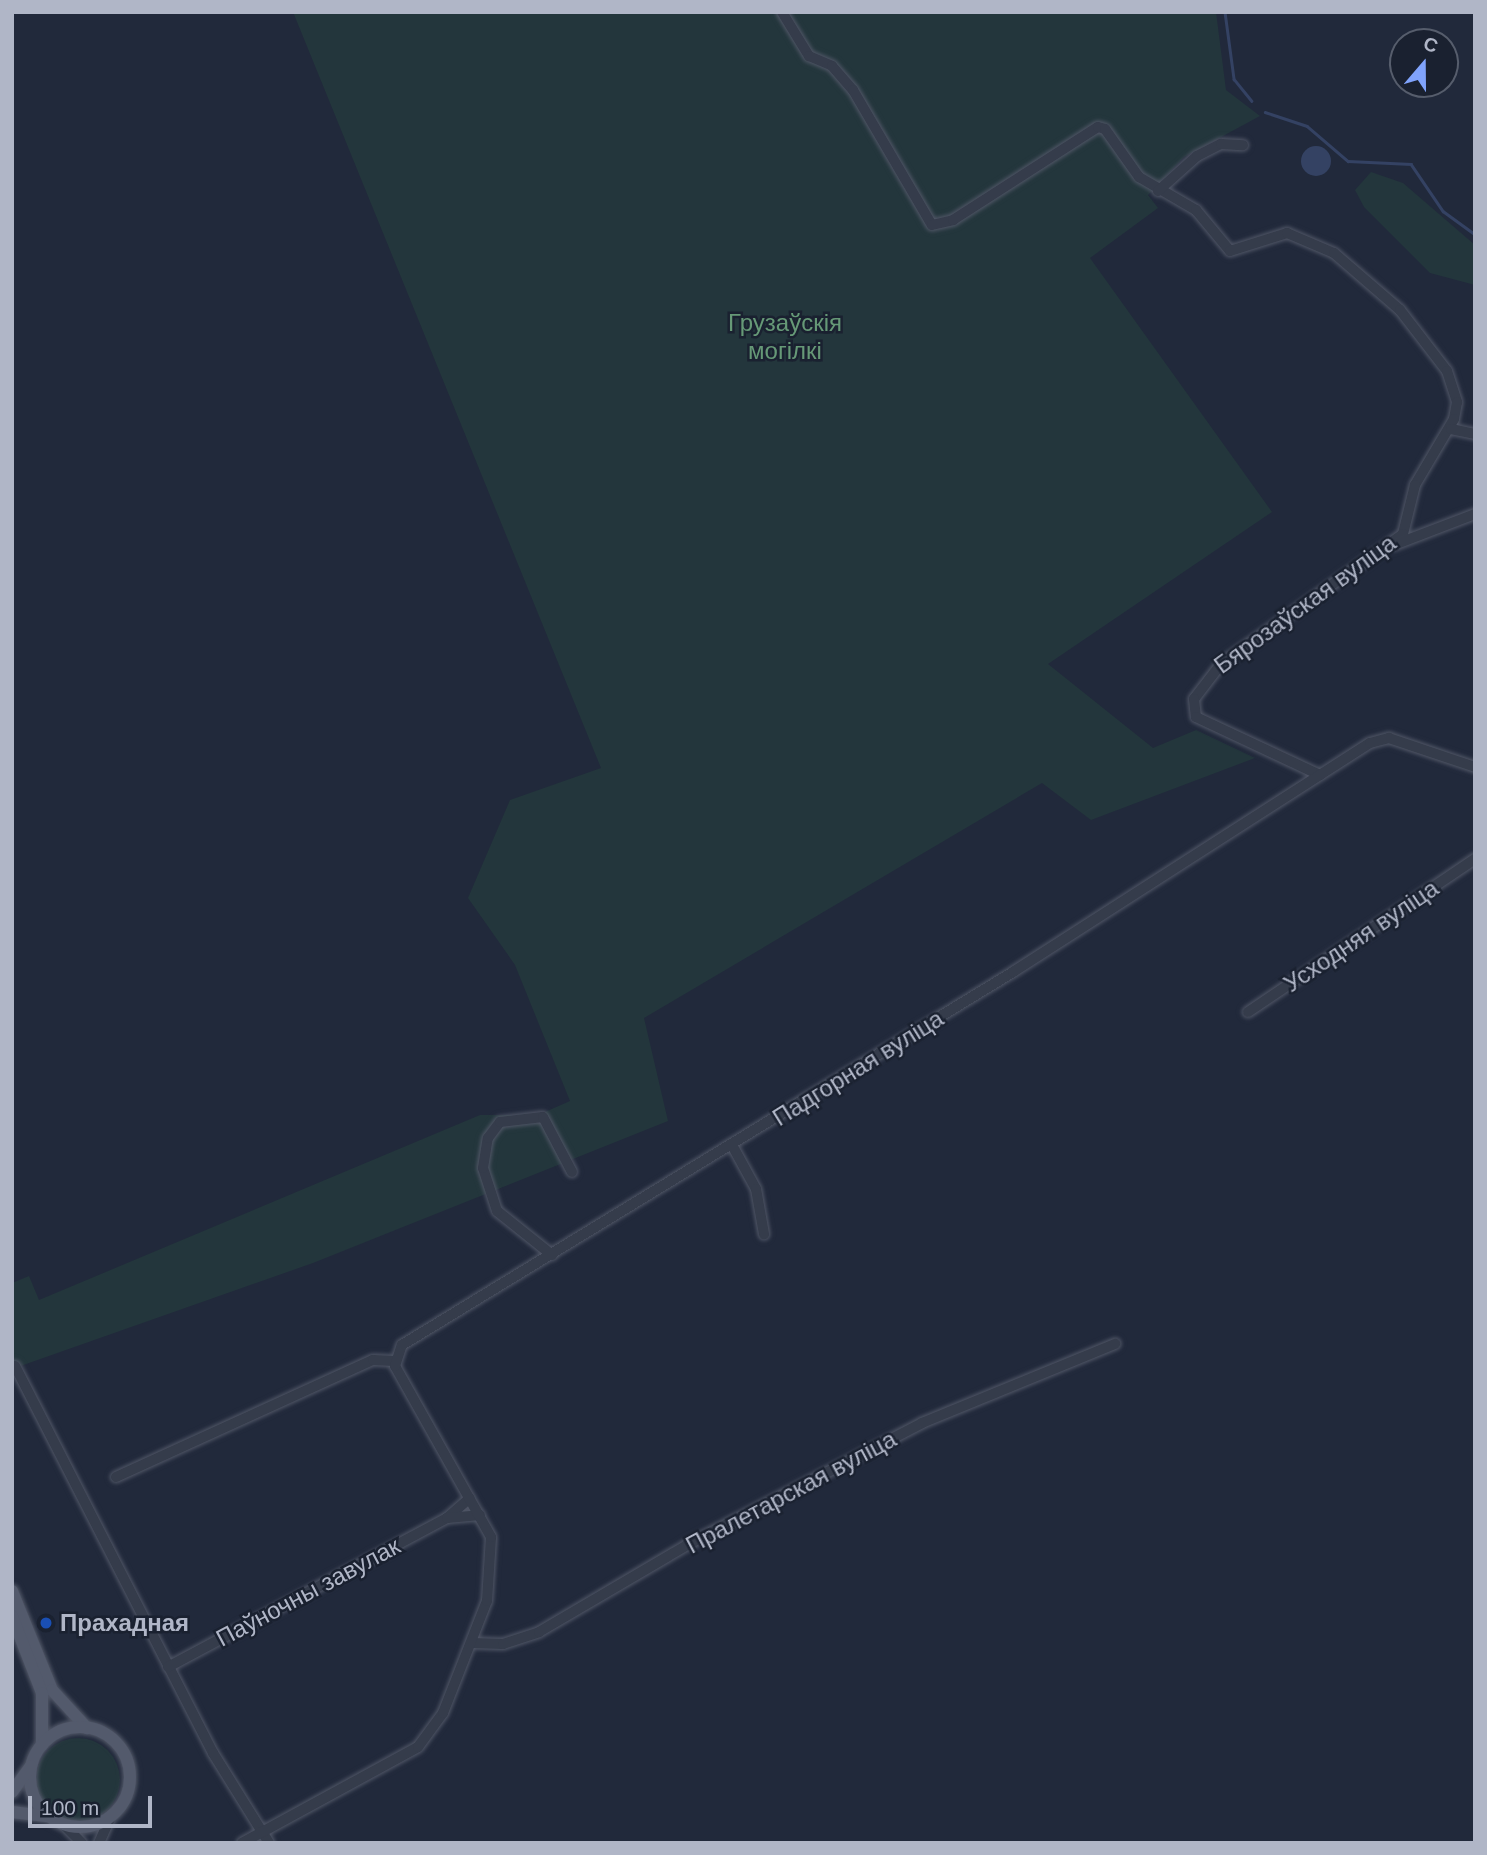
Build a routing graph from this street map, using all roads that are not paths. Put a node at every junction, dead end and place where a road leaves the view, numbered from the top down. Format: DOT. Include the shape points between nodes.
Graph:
graph roads {
  1 [pos="782,12"];
  2 [pos="1243,145"];
  3 [pos="1153,187"];
  4 [pos="1451,429"];
  5 [pos="1475,434"];
  6 [pos="1475,514"];
  7 [pos="1392,546"];
  8 [pos="1475,767"];
  9 [pos="1320,775"];
  10 [pos="1475,859"];
  11 [pos="1248,1012"];
  12 [pos="733,1145"];
  13 [pos="572,1172"];
  14 [pos="764,1234"];
  15 [pos="552,1255"];
  16 [pos="1115,1344"];
  17 [pos="394,1362"];
  18 [pos="15,1366"];
  19 [pos="116,1477"];
  20 [pos="475,1506"];
  21 [pos="447,1518"];
  22 [pos="12,1591"];
  23 [pos="12,1616"];
  24 [pos="472,1643"];
  25 [pos="169,1667"];
  26 [pos="87,1728"];
  27 [pos="42,1745"];
  28 [pos="31,1766"];
  29 [pos="12,1792"];
  30 [pos="12,1812"];
  31 [pos="111,1816"];
  32 [pos="50,1817"];
  33 [pos="64,1825"];
  34 [pos="265,1838"];
  35 [pos="82,1843"];
  36 [pos="99,1843"];
  37 [pos="243,1843"];
  1 -- 3 [label="street" via="809,56 832,66 853,90 932,225 953,220 1098,127 1112,134 1127,165"];
  2 -- 3 [label="street" via="1221,144"];
  3 -- 4 [label="street, Бярозаўская вуліца" via="1196,210 1230,251 1287,233 1320,244 1357,270 1400,310 1447,371 1457,402"];
  4 -- 5 [label="street"];
  4 -- 7 [label="street, Бярозаўская вуліца" via="1419,476 1407,525"];
  6 -- 7 [label="street"];
  7 -- 9 [label="street, Бярозаўская вуліца" via="1222,664 1194,699 1196,718"];
  8 -- 9 [label="street, Падгорная вуліца" via="1380,738"];
  9 -- 12 [label="street, Падгорная вуліца"];
  10 -- 11 [label="street, Усходняя вуліца"];
  12 -- 14 [label="street" via="756,1189"];
  12 -- 15 [label="street, Падгорная вуліца"];
  13 -- 15 [label="street" via="543,1117 500,1122 488,1138 483,1168 497,1211"];
  15 -- 17 [label="street, Падгорная вуліца" via="408,1340"];
  16 -- 24 [label="street, Пралетарская вуліца" via="922,1423 687,1545 539,1632 503,1644"];
  17 -- 19 [label="street" via="373,1360"];
  17 -- 20 [label="street"];
  18 -- 25 [label="street"];
  20 -- 21 [label="street, Паўночны завулак"];
  20 -- 21 [label="street, Паўночны завулак"];
  20 -- 24 [label="street" via="494,1566"];
  21 -- 25 [label="street, Паўночны завулак"];
  22 -- 26 [label="main road" via="52,1690"];
  23 -- 27 [label="main road" via="42,1693"];
  24 -- 34 [label="street" via="443,1713 418,1747"];
  25 -- 34 [label="street"];
  26 -- 27 [label="main road" via="62,1731"];
  26 -- 31 [label="main road" via="109,1738 127,1764 128,1789"];
  27 -- 28 [label="main road"];
  28 -- 29 [label="main road"];
  28 -- 32 [label="main road" via="34,1798"];
  30 -- 32 [label="main road"];
  31 -- 33 [label="main road" via="89,1826"];
  31 -- 36 [label="street"];
  32 -- 33 [label="main road"];
  33 -- 35 [label="street"];
  34 -- 37 [label="street"];
}
